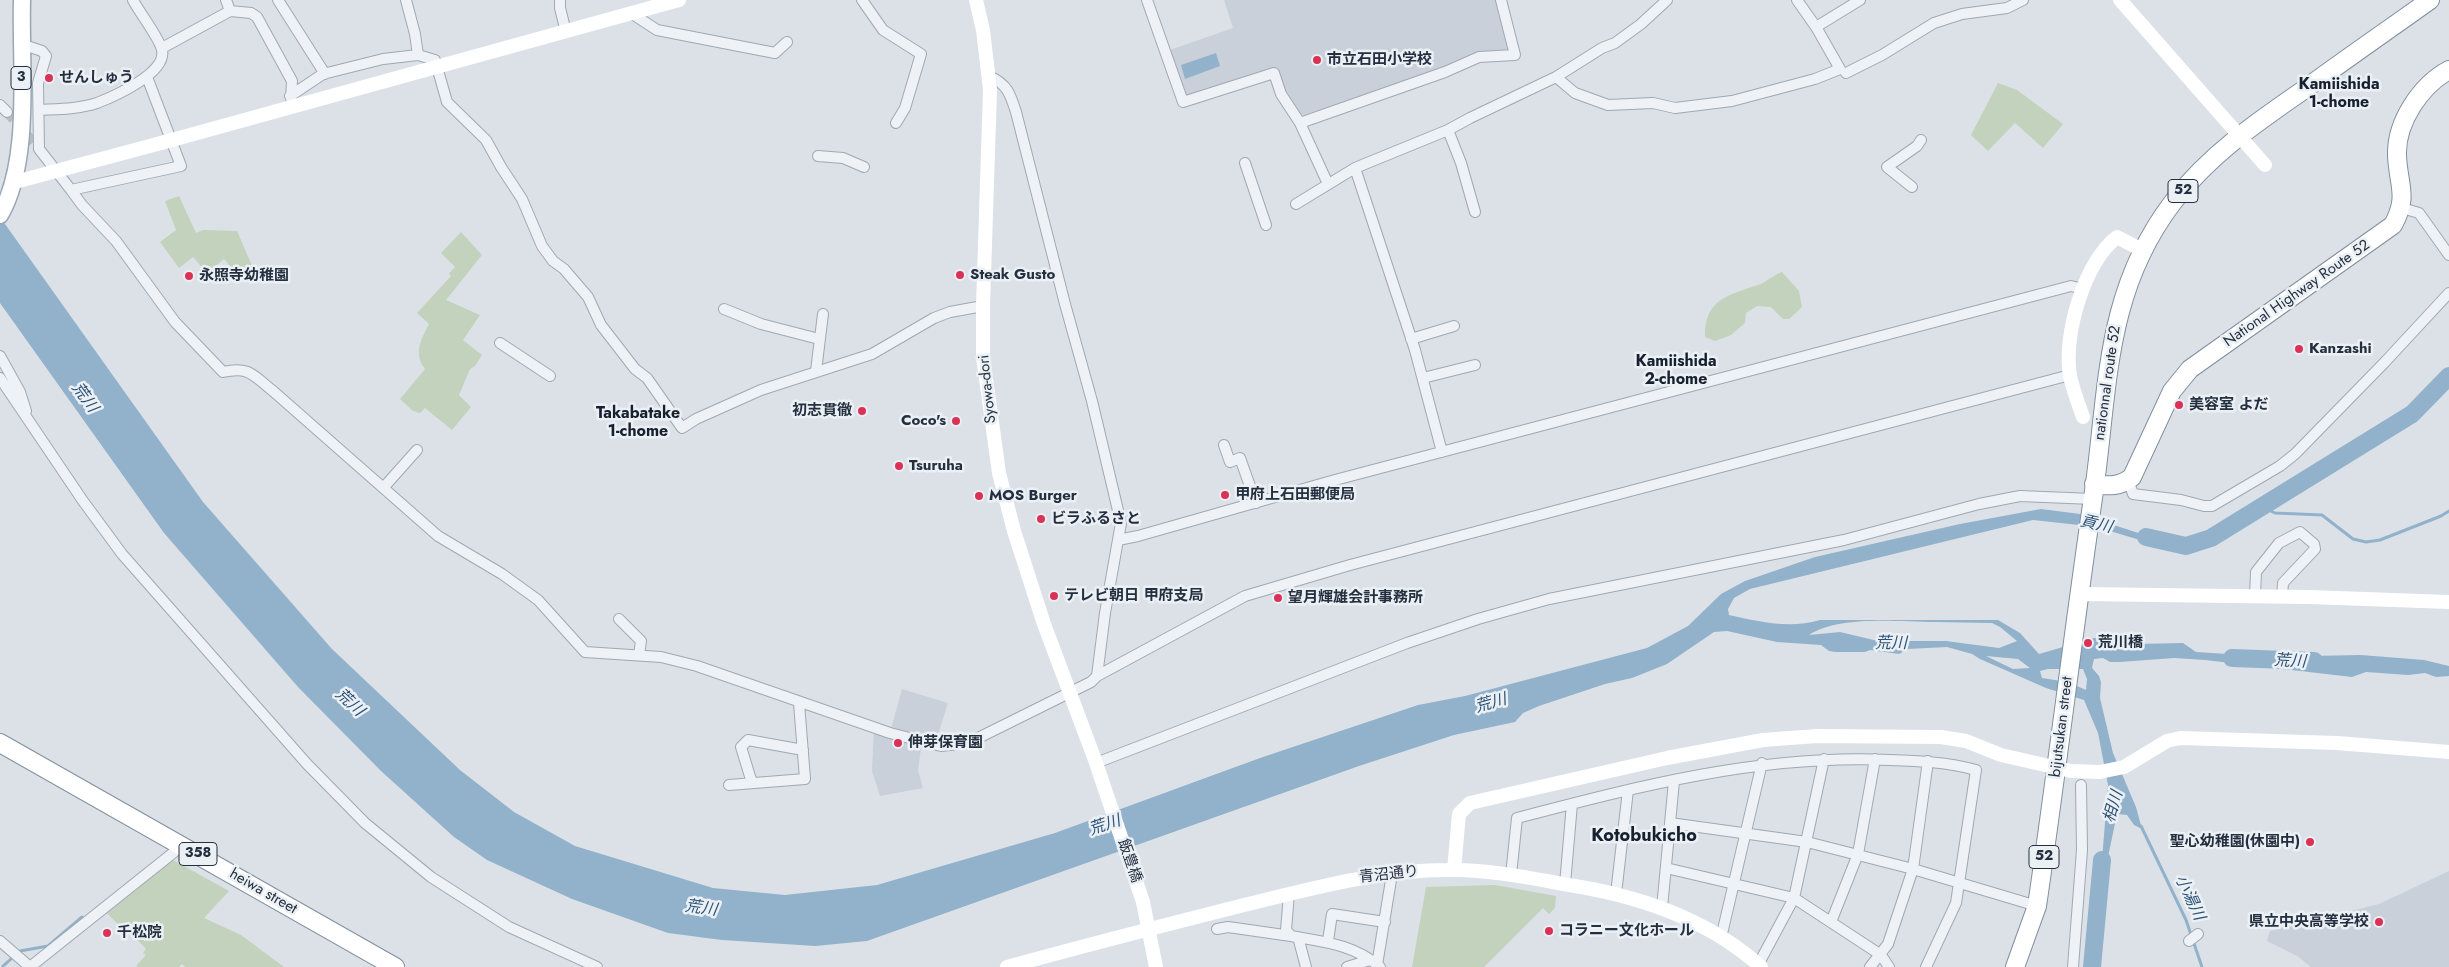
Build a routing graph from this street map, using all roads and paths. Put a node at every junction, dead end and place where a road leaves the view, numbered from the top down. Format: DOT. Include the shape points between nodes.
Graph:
graph roads {
  1 [pos="22,0"];
  2 [pos="133,0"];
  3 [pos="226,0"];
  4 [pos="278,0"];
  5 [pos="406,0"];
  6 [pos="560,0"];
  7 [pos="679,0"];
  8 [pos="862,0"];
  9 [pos="976,0"];
  10 [pos="1147,0"];
  11 [pos="1501,0"];
  12 [pos="1667,0"];
  13 [pos="1860,0"];
  14 [pos="2023,0"];
  15 [pos="2120,0"];
  16 [pos="2430,0"];
  17 [pos="1800,1"];
  18 [pos="230,12"];
  19 [pos="631,13"];
  20 [pos="1816,28"];
  21 [pos="566,32"];
  22 [pos="787,42"];
  23 [pos="21,44"];
  24 [pos="162,48"];
  25 [pos="418,56"];
  26 [pos="438,67"];
  27 [pos="2449,70"];
  28 [pos="1843,71"];
  29 [pos="325,74"];
  30 [pos="989,76"];
  31 [pos="147,77"];
  32 [pos="1556,77"];
  33 [pos="292,102"];
  34 [pos="40,110"];
  35 [pos="896,123"];
  36 [pos="1300,123"];
  37 [pos="1448,130"];
  38 [pos="2239,136"];
  39 [pos="1922,140"];
  40 [pos="167,142"];
  41 [pos="818,156"];
  42 [pos="1245,162"];
  43 [pos="2265,165"];
  44 [pos="864,167"];
  45 [pos="1355,168"];
  46 [pos="15,182"];
  47 [pos="1328,184"];
  48 [pos="1912,187"];
  49 [pos="71,190"];
  50 [pos="1296,204"];
  51 [pos="2402,208"];
  52 [pos="1475,212"];
  53 [pos="0,215"];
  54 [pos="1266,225"];
  55 [pos="2142,250"];
  56 [pos="2449,255"];
  57 [pos="2083,290"];
  58 [pos="2449,293"];
  59 [pos="983,306"];
  60 [pos="724,309"];
  61 [pos="823,314"];
  62 [pos="1454,326"];
  63 [pos="819,338"];
  64 [pos="1411,339"];
  65 [pos="500,343"];
  66 [pos="0,356"];
  67 [pos="1475,365"];
  68 [pos="816,371"];
  69 [pos="2070,374"];
  70 [pos="550,376"];
  71 [pos="0,378"];
  72 [pos="1423,378"];
  73 [pos="2083,416"];
  74 [pos="30,422"];
  75 [pos="1224,445"];
  76 [pos="417,450"];
  77 [pos="1442,452"];
  78 [pos="2128,480"];
  79 [pos="384,487"];
  80 [pos="2093,496"];
  81 [pos="1256,503"];
  82 [pos="1118,540"];
  83 [pos="2255,596"];
  84 [pos="2282,597"];
  85 [pos="2079,598"];
  86 [pos="2449,602"];
  87 [pos="619,619"];
  88 [pos="639,654"];
  89 [pos="1097,676"];
  90 [pos="1069,691"];
  91 [pos="799,703"];
  92 [pos="0,743"];
  93 [pos="803,750"];
  94 [pos="2449,752"];
  95 [pos="1824,759"];
  96 [pos="1875,759"];
  97 [pos="1928,761"];
  98 [pos="1096,763"];
  99 [pos="1762,763"];
  100 [pos="2057,767"];
  101 [pos="1674,781"];
  102 [pos="752,783"];
  103 [pos="730,785"];
  104 [pos="2082,785"];
  105 [pos="1628,790"];
  106 [pos="1572,804"];
  107 [pos="1670,824"];
  108 [pos="1746,833"];
  109 [pos="1807,842"];
  110 [pos="183,845"];
  111 [pos="1858,854"];
  112 [pos="1666,868"];
  113 [pos="1913,869"];
  114 [pos="1454,870"];
  115 [pos="1392,874"];
  116 [pos="1511,875"];
  117 [pos="1734,883"];
  118 [pos="1960,883"];
  119 [pos="1564,884"];
  120 [pos="1289,894"];
  121 [pos="1616,894"];
  122 [pos="1794,898"];
  123 [pos="2037,906"];
  124 [pos="1662,908"];
  125 [pos="1384,922"];
  126 [pos="1831,922"];
  127 [pos="1148,929"];
  128 [pos="1216,929"];
  129 [pos="2198,934"];
  130 [pos="1294,936"];
  131 [pos="1721,938"];
  132 [pos="1328,941"];
  133 [pos="2189,941"];
  134 [pos="0,942"];
  135 [pos="1881,955"];
  136 [pos="1376,964"];
  137 [pos="1753,964"];
  138 [pos="1022,965"];
  139 [pos="30,967"];
  140 [pos="395,967"];
  141 [pos="597,967"];
  142 [pos="1007,967"];
  143 [pos="1156,967"];
  144 [pos="1306,967"];
  145 [pos="1347,967"];
  146 [pos="1870,967"];
  147 [pos="1890,967"];
  148 [pos="1926,967"];
  149 [pos="2016,967"];
  150 [pos="2073,967"];
  1 -- 23 [label="main road, 3"];
  2 -- 24 [label="street"];
  3 -- 18 [label="street"];
  4 -- 29 [label="street"];
  5 -- 25 [label="street"];
  6 -- 21 [label="street"];
  7 -- 19 [label="street"];
  8 -- 35 [label="street" via="883,30 921,54 905,108"];
  9 -- 30 [label="street, Syowa-dori"];
  10 -- 36 [label="street" via="1183,102 1274,74"];
  11 -- 36 [label="street" via="1515,55 1479,57"];
  12 -- 32 [label="street" via="1615,43"];
  13 -- 20 [label="street"];
  14 -- 28 [label="street" via="2007,8 1962,14 1934,23 1882,55"];
  15 -- 38 [label="street"];
  16 -- 38 [label="highway, nationnal route 52 / 52"];
  17 -- 20 [label="street"];
  18 -- 24 [label="street"];
  18 -- 33 [label="street" via="246,12 257,17 292,81"];
  19 -- 21 [label="street"];
  19 -- 22 [label="street" via="657,30 720,43 775,52"];
  20 -- 28 [label="street"];
  21 -- 26 [label="street"];
  23 -- 34 [label="street" via="42,51 46,56 38,83"];
  23 -- 46 [label="main road, 3" via="19,156"];
  24 -- 31 [label="street" via="162,60"];
  25 -- 26 [label="street" via="435,60"];
  25 -- 29 [label="street" via="383,59"];
  26 -- 33 [label="street"];
  26 -- 68 [label="street" via="447,102 486,140 522,199 542,246 588,297 602,325 635,369 647,378 682,428 761,390"];
  27 -- 51 [label="highway" via="2431,80 2424,89 2400,133 2397,155"];
  28 -- 32 [label="street" via="1732,101 1676,108 1653,103 1608,104 1575,93"];
  29 -- 33 [label="street" via="304,84"];
  30 -- 59 [label="street, Syowa-dori" via="990,136"];
  30 -- 82 [label="street" via="1002,82 1009,90 1016,112 1116,499 1120,523"];
  31 -- 34 [label="street" via="97,103"];
  31 -- 40 [label="street"];
  32 -- 37 [label="street"];
  33 -- 40 [label="street"];
  34 -- 49 [label="street" via="39,149"];
  36 -- 47 [label="street"];
  37 -- 45 [label="street"];
  37 -- 52 [label="street"];
  38 -- 43 [label="street"];
  38 -- 55 [label="highway, nationnal route 52 / 52" via="2192,179"];
  39 -- 48 [label="street" via="1887,167"];
  40 -- 46 [label="street, bridge"];
  40 -- 49 [label="street" via="181,166"];
  41 -- 44 [label="street" via="843,158"];
  42 -- 54 [label="street"];
  45 -- 47 [label="street"];
  45 -- 64 [label="street"];
  46 -- 53 [label="main road, 3"];
  47 -- 50 [label="street"];
  49 -- 79 [label="street" via="116,241 175,322 223,372 238,369 248,372"];
  51 -- 56 [label="street" via="2419,213"];
  51 -- 78 [label="highway, National Highway Route 52" via="2385,232 2190,369 2172,391"];
  55 -- 57 [label="street" via="2117,238 2109,244"];
  55 -- 80 [label="highway, nationnal route 52 / 52" via="2125,290 2114,333"];
  57 -- 69 [label="street" via="2073,322"];
  57 -- 77 [label="street" via="2071,286 2052,290"];
  58 -- 78 [label="street" via="2294,454 2212,506 2133,494"];
  59 -- 68 [label="street" via="942,315 872,354"];
  59 -- 90 [label="street, Syowa-dori" via="983,357 999,473 1014,531"];
  60 -- 63 [label="street" via="761,324"];
  61 -- 63 [label="street"];
  62 -- 64 [label="street"];
  63 -- 68 [label="street"];
  64 -- 72 [label="street"];
  65 -- 70 [label="street"];
  66 -- 74 [label="street" via="20,392"];
  67 -- 72 [label="street"];
  69 -- 73 [label="street"];
  69 -- 89 [label="street" via="1350,565 1245,596"];
  71 -- 74 [label="street"];
  72 -- 77 [label="street"];
  74 -- 141 [label="street" via="82,501 122,554 307,764 365,823 431,877 509,927"];
  75 -- 81 [label="street" via="1230,462 1240,458"];
  76 -- 79 [label="street"];
  77 -- 81 [label="street"];
  78 -- 80 [label="highway"];
  79 -- 88 [label="street" via="438,536 538,600 585,652"];
  80 -- 85 [label="highway, bijutsukan street / 52"];
  80 -- 98 [label="street" via="2020,496 1979,504 1844,540 1549,600 1478,619 1407,643"];
  81 -- 82 [label="street"];
  82 -- 89 [label="street"];
  83 -- 84 [label="street"];
  83 -- 84 [label="street" via="2256,572 2279,543 2300,532 2314,544 2315,549 2283,583"];
  83 -- 85 [label="street"];
  84 -- 86 [label="street"];
  85 -- 100 [label="highway, bijutsukan street / 52"];
  87 -- 88 [label="street" via="641,641"];
  88 -- 91 [label="street" via="697,666"];
  89 -- 90 [label="street"];
  90 -- 91 [label="street" via="968,743 941,746"];
  90 -- 98 [label="street, Syowa-dori"];
  91 -- 93 [label="street"];
  92 -- 110 [label="highway, heiwa street / 358"];
  93 -- 102 [label="street" via="805,779"];
  93 -- 102 [label="street" via="748,740 741,746"];
  94 -- 100 [label="street" via="2337,743 2180,738 2124,767 2100,772"];
  95 -- 96 [label="street"];
  95 -- 99 [label="street"];
  95 -- 109 [label="street"];
  96 -- 97 [label="street"];
  96 -- 111 [label="street"];
  97 -- 113 [label="street"];
  97 -- 118 [label="street" via="1976,770"];
  98 -- 127 [label="street, 飯豊橋" via="1143,902"];
  99 -- 101 [label="street"];
  99 -- 108 [label="street"];
  100 -- 114 [label="street" via="1941,737 1817,736 1732,744 1470,803 1459,814"];
  100 -- 123 [label="highway, bijutsukan street / 52"];
  101 -- 105 [label="street"];
  101 -- 107 [label="street"];
  102 -- 103 [label="street"];
  104 -- 150 [label="street" via="2082,850"];
  105 -- 106 [label="street"];
  105 -- 121 [label="street"];
  106 -- 116 [label="street" via="1517,818"];
  106 -- 119 [label="street"];
  107 -- 108 [label="street"];
  107 -- 112 [label="street"];
  108 -- 109 [label="street"];
  108 -- 117 [label="street"];
  109 -- 111 [label="street"];
  109 -- 122 [label="street"];
  110 -- 139 [label="street"];
  110 -- 140 [label="highway, heiwa street / 358"];
  111 -- 113 [label="street"];
  111 -- 126 [label="street"];
  112 -- 117 [label="street"];
  112 -- 124 [label="street"];
  113 -- 118 [label="street"];
  113 -- 135 [label="street" via="1888,944"];
  114 -- 115 [label="street, 青沼通り"];
  114 -- 116 [label="street, 青沼通り"];
  115 -- 120 [label="street, 青沼通り" via="1346,880"];
  115 -- 125 [label="street"];
  116 -- 119 [label="street, 青沼通り"];
  117 -- 122 [label="street"];
  117 -- 131 [label="street"];
  118 -- 123 [label="street"];
  118 -- 148 [label="street" via="1956,903"];
  119 -- 121 [label="street, 青沼通り"];
  120 -- 127 [label="street, 青沼通り"];
  120 -- 130 [label="street" via="1286,930"];
  121 -- 124 [label="street, 青沼通り"];
  122 -- 126 [label="street"];
  122 -- 137 [label="street"];
  123 -- 149 [label="highway, bijutsukan street / 52"];
  124 -- 131 [label="street, 青沼通り"];
  125 -- 132 [label="street" via="1332,914"];
  125 -- 136 [label="street"];
  126 -- 135 [label="street"];
  127 -- 138 [label="street, 青沼通り"];
  127 -- 143 [label="street"];
  128 -- 130 [label="street" via="1228,927"];
  129 -- 133 [label="street"];
  130 -- 132 [label="street"];
  130 -- 144 [label="street"];
  131 -- 137 [label="street, 青沼通り"];
  132 -- 136 [label="street"];
  134 -- 139 [label="street"];
  135 -- 146 [label="street"];
  135 -- 147 [label="street"];
  136 -- 145 [label="street"];
  138 -- 142 [label="street, 青沼通り"];
}
